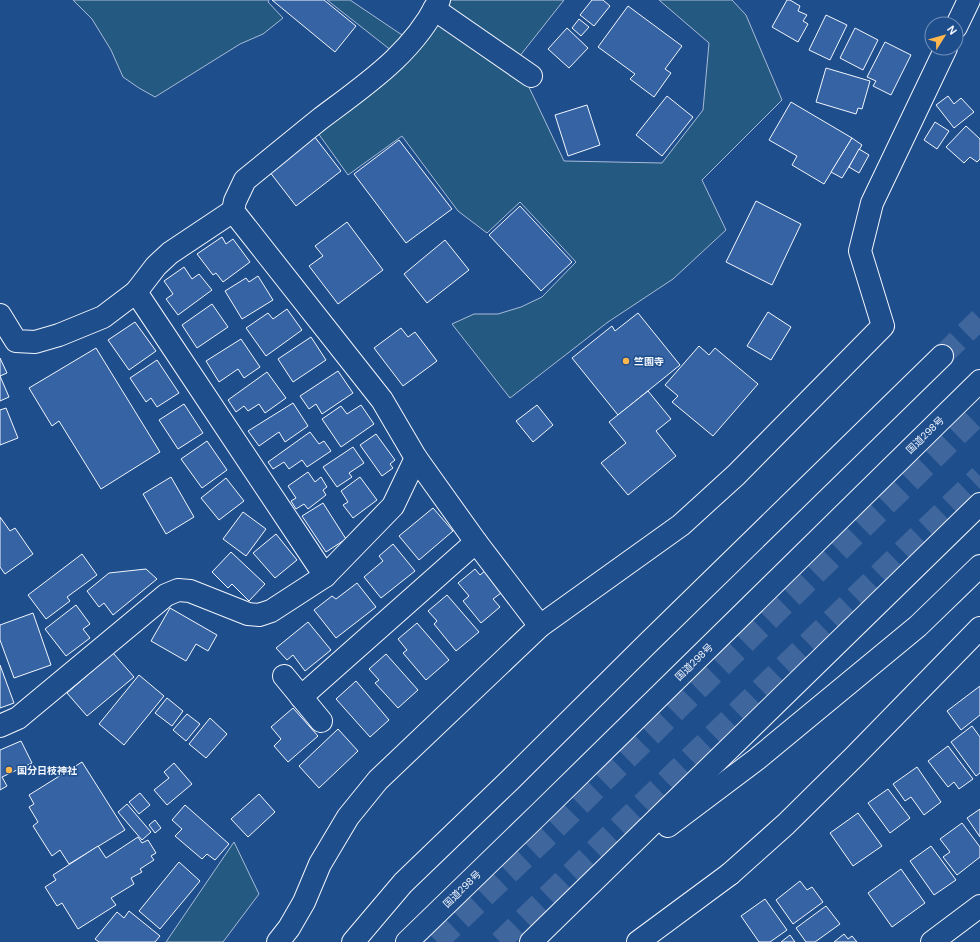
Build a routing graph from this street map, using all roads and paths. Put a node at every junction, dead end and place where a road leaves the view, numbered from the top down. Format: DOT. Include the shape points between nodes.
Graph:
graph roads {
  1 [pos="969,0"];
  2 [pos="436,5"];
  3 [pos="961,16"];
  4 [pos="942,56"];
  5 [pos="531,76"];
  6 [pos="233,211"];
  7 [pos="136,292"];
  8 [pos="0,315"];
  9 [pos="942,356"];
  10 [pos="980,381"];
  11 [pos="416,458"];
  12 [pos="980,504"];
  13 [pos="476,542"];
  14 [pos="980,566"];
  15 [pos="325,576"];
  16 [pos="540,626"];
  17 [pos="980,628"];
  18 [pos="284,676"];
  19 [pos="301,697"];
  20 [pos="321,721"];
  21 [pos="0,726"];
  22 [pos="598,878"];
  23 [pos="980,906"];
  24 [pos="278,942"];
  25 [pos="353,942"];
  26 [pos="407,942"];
  27 [pos="531,942"];
  28 [pos="638,942"];
  29 [pos="932,942"];
  1 -- 3 [label="main road"];
  2 -- 5 [label="main road"];
  2 -- 6 [label="main road" via="392,64 245,180"];
  4 -- 16 [label="main road" via="872,202 860,251 883,326 736,475 681,525"];
  6 -- 7 [label="main road" via="170,253 156,266"];
  6 -- 11 [label="main road" via="382,400"];
  7 -- 8 [label="main road" via="103,317 35,342 16,341"];
  7 -- 15 [label="main road"];
  9 -- 25 [label="main road" via="403,884"];
  10 -- 26 [label="main road, 国道298号"];
  11 -- 13 [label="main road"];
  11 -- 15 [label="main road" via="393,506"];
  12 -- 22 [label="main road"];
  13 -- 16 [label="main road"];
  13 -- 19 [label="main road"];
  14 -- 22 [label="main road" via="918,626 758,759"];
  15 -- 21 [label="main road" via="271,611 259,614 248,614 190,591 178,590 166,595 18,718"];
  16 -- 24 [label="main road" via="378,780 348,817 320,864 304,902"];
  17 -- 28 [label="main road" via="786,824 730,874"];
  18 -- 19 [label="main road"];
  19 -- 20 [label="main road"];
  22 -- 27 [label="main road"];
  23 -- 29 [label="main road"];
}
